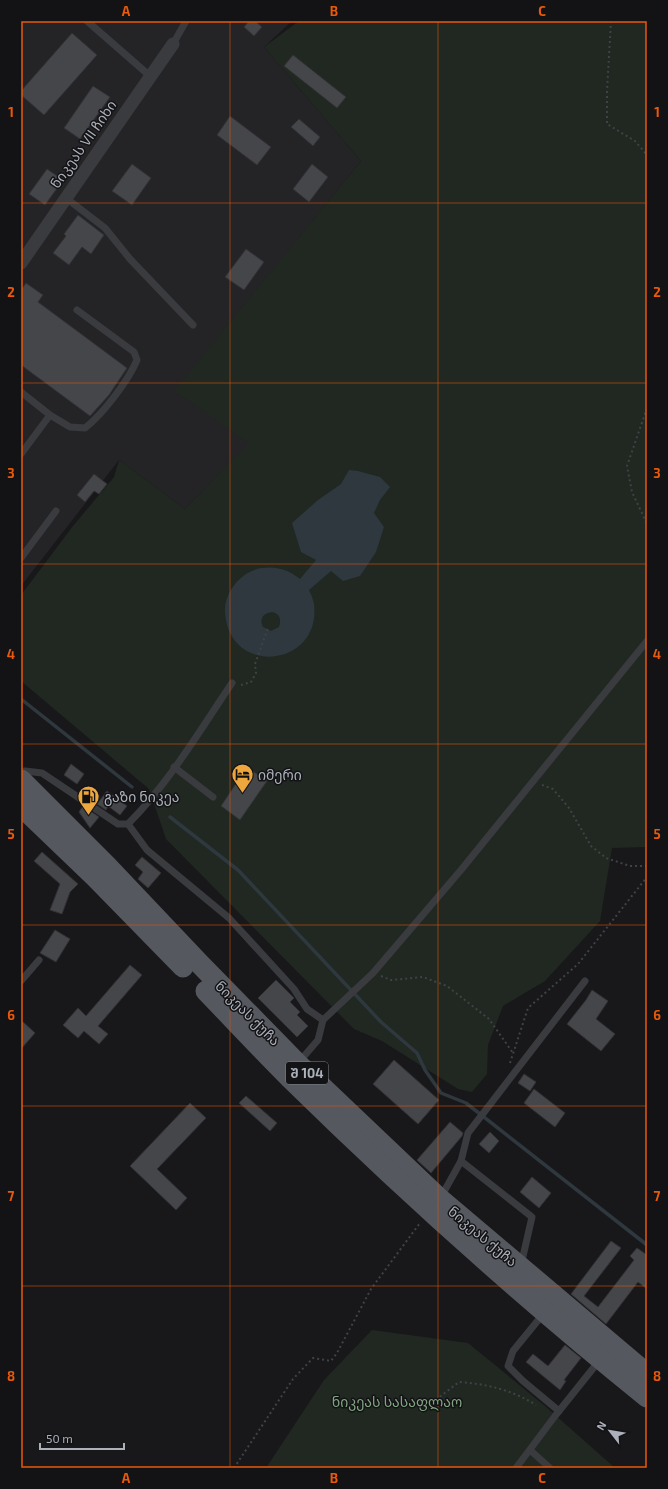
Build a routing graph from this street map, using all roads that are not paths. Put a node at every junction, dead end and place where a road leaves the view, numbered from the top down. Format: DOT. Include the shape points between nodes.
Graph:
graph roads {
  1 [pos="87,21"];
  2 [pos="186,21"];
  3 [pos="173,44"];
  4 [pos="150,76"];
  5 [pos="66,198"];
  6 [pos="21,263"];
  7 [pos="77,310"];
  8 [pos="193,325"];
  9 [pos="21,392"];
  10 [pos="50,415"];
  11 [pos="21,454"];
  12 [pos="56,511"];
  13 [pos="21,558"];
  14 [pos="647,641"];
  15 [pos="232,682"];
  16 [pos="174,768"];
  17 [pos="21,772"];
  18 [pos="21,780"];
  19 [pos="213,797"];
  20 [pos="21,806"];
  21 [pos="128,824"];
  22 [pos="39,960"];
  23 [pos="21,981"];
  24 [pos="585,981"];
  25 [pos="323,1020"];
  26 [pos="298,1064"];
  27 [pos="461,1161"];
  28 [pos="435,1205"];
  29 [pos="521,1268"];
  30 [pos="545,1311"];
  31 [pos="607,1352"];
  32 [pos="647,1374"];
  33 [pos="647,1397"];
  34 [pos="557,1414"];
  35 [pos="530,1450"];
  36 [pos="516,1468"];
  37 [pos="550,1468"];
  1 -- 4 [label="lane"];
  2 -- 3 [label="lane"];
  3 -- 4 [label="street, ნიკეას VII ჩიხი"];
  4 -- 5 [label="street, ნიკეას VII ჩიხი"];
  5 -- 6 [label="street, ნიკეას VII ჩიხი"];
  5 -- 8 [label="lane" via="105,228 130,259"];
  7 -- 10 [label="lane" via="134,352 138,360 132,372 95,420 85,428 70,427"];
  9 -- 10 [label="lane"];
  10 -- 11 [label="lane"];
  12 -- 13 [label="lane"];
  14 -- 25 [label="lane" via="461,870 373,973"];
  15 -- 16 [label="lane"];
  16 -- 19 [label="lane"];
  16 -- 21 [label="lane"];
  17 -- 21 [label="lane" via="42,773 118,824"];
  18 -- 26 [label="main road, ნიკეას ქუჩა / შ 104"];
  20 -- 28 [label="main road, ნიკეას ქუჩა / შ 104" via="95,877 289,1077"];
  21 -- 25 [label="lane" via="147,850 229,918 294,989 307,1009"];
  22 -- 23 [label="lane"];
  24 -- 27 [label="lane" via="468,1133"];
  25 -- 26 [label="lane" via="318,1040"];
  26 -- 28 [label="main road, ნიკეას ქუჩა / შ 104"];
  27 -- 28 [label="lane"];
  27 -- 29 [label="lane" via="532,1217"];
  28 -- 29 [label="main road, ნიკეას ქუჩა / შ 104"];
  28 -- 30 [label="main road, ნიკეას ქუჩა / შ 104"];
  29 -- 31 [label="main road, ნიკეას ქუჩა / შ 104"];
  30 -- 31 [label="main road, ნიკეას ქუჩა / შ 104"];
  30 -- 34 [label="lane" via="513,1351 508,1366"];
  31 -- 32 [label="main road, შ 104"];
  31 -- 33 [label="main road, შ 104"];
  31 -- 34 [label="lane"];
  34 -- 35 [label="lane"];
  35 -- 36 [label="lane"];
  35 -- 37 [label="lane"];
}
